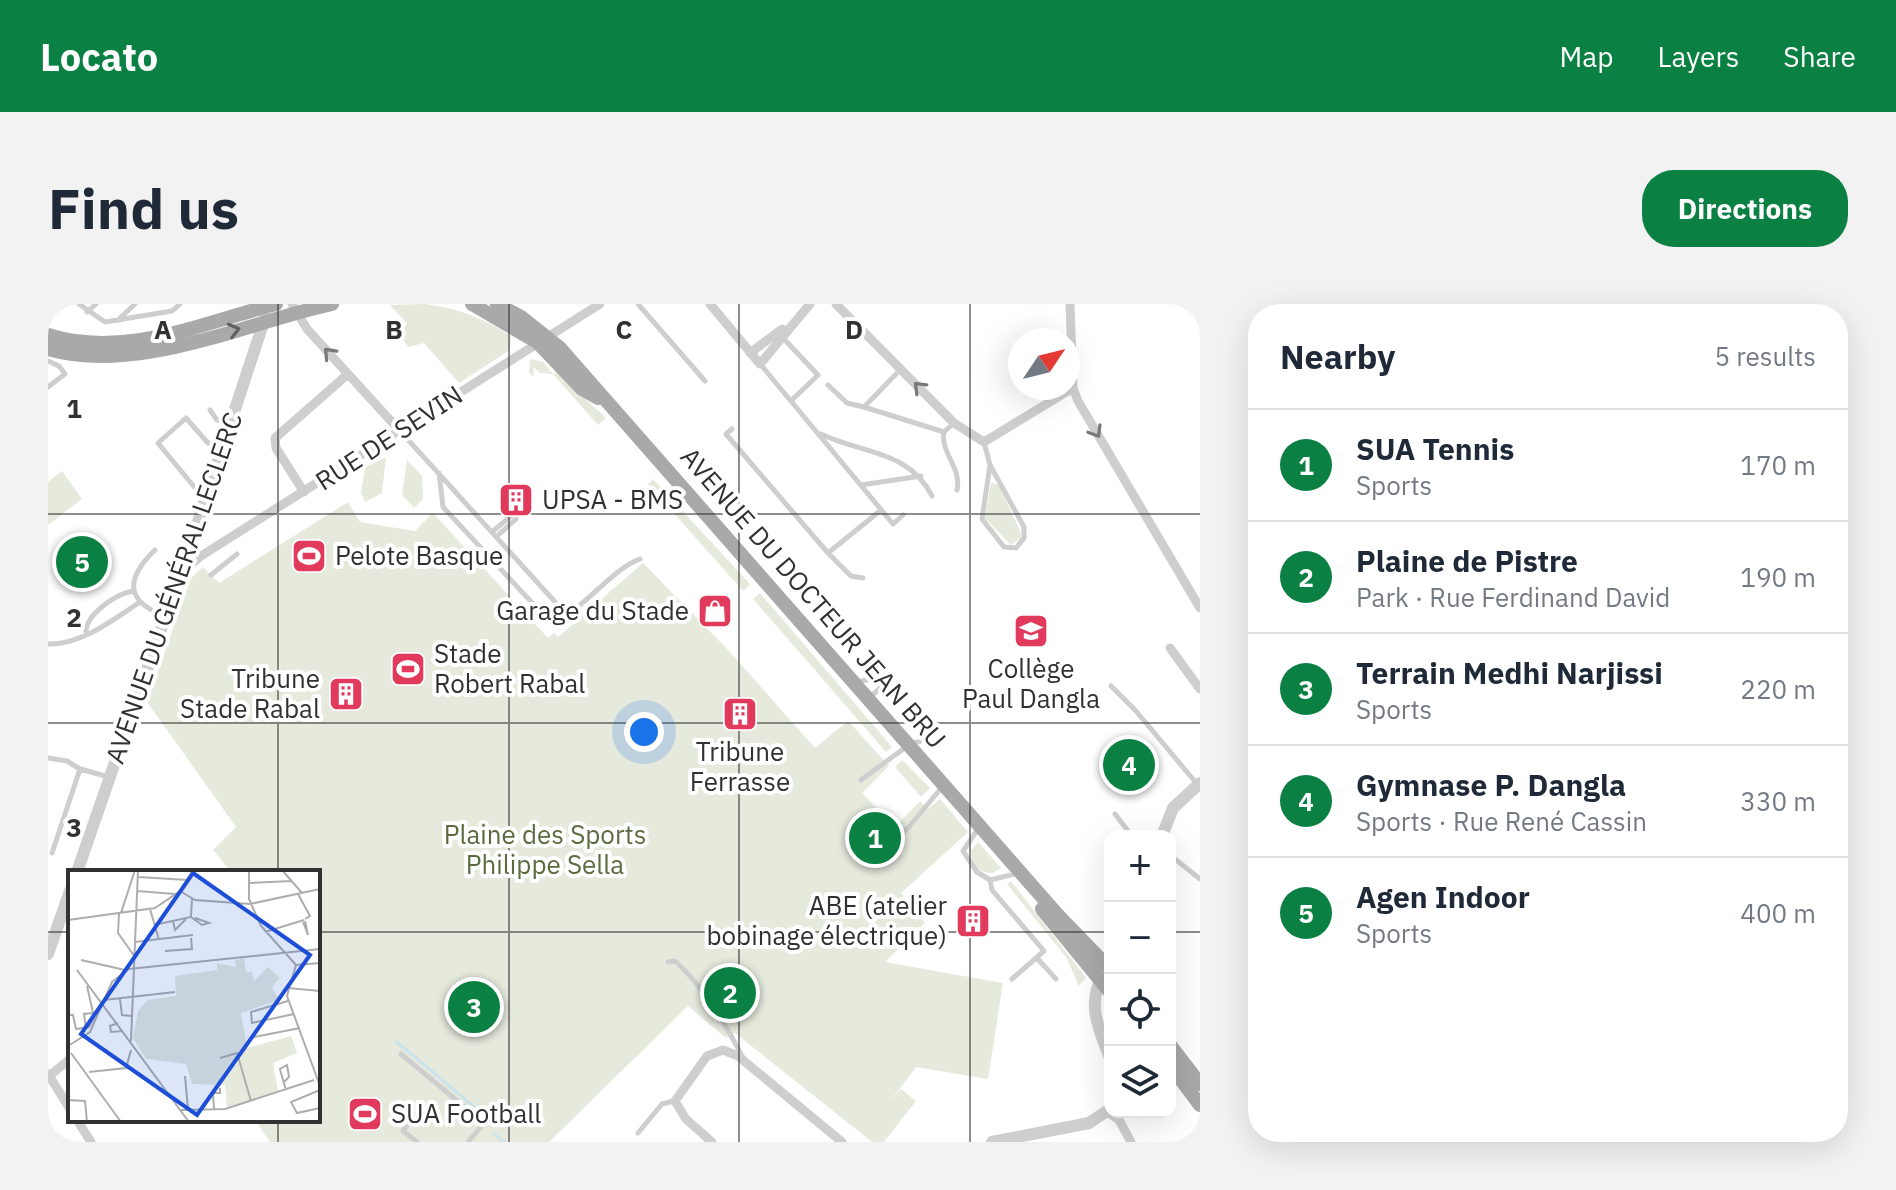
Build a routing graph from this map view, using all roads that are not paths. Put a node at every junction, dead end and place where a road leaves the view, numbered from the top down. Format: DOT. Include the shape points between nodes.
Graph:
graph roads {
  1 [pos="79,304"];
  2 [pos="96,304"];
  3 [pos="135,304"];
  4 [pos="180,304"];
  5 [pos="332,304"];
  6 [pos="472,304"];
  7 [pos="578,304"];
  8 [pos="600,304"];
  9 [pos="638,304"];
  10 [pos="710,304"];
  11 [pos="836,304"];
  12 [pos="1070,304"];
  13 [pos="272,305"];
  14 [pos="503,305"];
  15 [pos="808,306"];
  16 [pos="294,308"];
  17 [pos="87,312"];
  18 [pos="577,318"];
  19 [pos="117,320"];
  20 [pos="263,323"];
  21 [pos="1071,328"];
  22 [pos="48,335"];
  23 [pos="782,337"];
  24 [pos="541,340"];
  25 [pos="48,349"];
  26 [pos="750,353"];
  27 [pos="48,361"];
  28 [pos="760,364"];
  29 [pos="901,369"];
  30 [pos="348,374"];
  31 [pos="705,381"];
  32 [pos="828,385"];
  33 [pos="48,387"];
  34 [pos="1053,400"];
  35 [pos="1080,400"];
  36 [pos="791,401"];
  37 [pos="609,404"];
  38 [pos="864,407"];
  39 [pos="210,410"];
  40 [pos="954,423"];
  41 [pos="230,425"];
  42 [pos="732,429"];
  43 [pos="400,431"];
  44 [pos="817,432"];
  45 [pos="944,432"];
  46 [pos="984,442"];
  47 [pos="222,448"];
  48 [pos="990,465"];
  49 [pos="439,473"];
  50 [pos="921,476"];
  51 [pos="860,486"];
  52 [pos="957,490"];
  53 [pos="304,492"];
  54 [pos="932,496"];
  55 [pos="205,500"];
  56 [pos="881,510"];
  57 [pos="903,515"];
  58 [pos="514,517"];
  59 [pos="494,534"];
  60 [pos="155,550"];
  61 [pos="828,553"];
  62 [pos="237,554"];
  63 [pos="640,559"];
  64 [pos="180,574"];
  65 [pos="211,575"];
  66 [pos="863,578"];
  67 [pos="134,591"];
  68 [pos="140,602"];
  69 [pos="1200,608"];
  70 [pos="566,614"];
  71 [pos="165,617"];
  72 [pos="86,632"];
  73 [pos="48,644"];
  74 [pos="1170,648"];
  75 [pos="880,677"];
  76 [pos="855,682"];
  77 [pos="885,684"];
  78 [pos="1111,686"];
  79 [pos="1200,689"];
  80 [pos="869,698"];
  81 [pos="915,743"];
  82 [pos="48,758"];
  83 [pos="80,769"];
  84 [pos="110,777"];
  85 [pos="861,780"];
  86 [pos="945,784"];
  87 [pos="1199,784"];
  88 [pos="1115,814"];
  89 [pos="981,825"];
  90 [pos="1127,830"];
  91 [pos="1164,830"];
  92 [pos="882,835"];
  93 [pos="52,853"];
  94 [pos="1176,860"];
  95 [pos="78,870"];
  96 [pos="1026,876"];
  97 [pos="1200,879"];
  98 [pos="990,880"];
  99 [pos="68,897"];
  100 [pos="678,951"];
  101 [pos="48,954"];
  102 [pos="1037,958"];
  103 [pos="668,962"];
  104 [pos="677,963"];
  105 [pos="1105,974"];
  106 [pos="1106,974"];
  107 [pos="1012,979"];
  108 [pos="1056,979"];
  109 [pos="1104,984"];
  110 [pos="1104,1039"];
  111 [pos="401,1054"];
  112 [pos="738,1060"];
  113 [pos="68,1061"];
  114 [pos="1176,1063"];
  115 [pos="49,1075"];
  116 [pos="1200,1084"];
  117 [pos="675,1101"];
  118 [pos="1200,1105"];
  119 [pos="68,1106"];
  120 [pos="417,1112"];
  121 [pos="1104,1113"];
  122 [pos="1117,1118"];
  123 [pos="78,1122"];
  124 [pos="638,1133"];
  125 [pos="1032,1139"];
  126 [pos="91,1142"];
  127 [pos="417,1142"];
  128 [pos="468,1142"];
  129 [pos="712,1142"];
  130 [pos="842,1142"];
  131 [pos="992,1142"];
  132 [pos="1131,1142"];
  1 -- 17 [label="lane"];
  2 -- 17 [label="lane"];
  3 -- 19 [label="lane"];
  4 -- 19 [label="lane" via="172,311"];
  5 -- 16 [label="main road"];
  6 -- 24 [label="main road"];
  7 -- 18 [label="street"];
  8 -- 18 [label="street, RUE DE SEVIN"];
  9 -- 31 [label="lane"];
  10 -- 26 [label="street"];
  11 -- 29 [label="street"];
  12 -- 21 [label="street"];
  13 -- 20 [label="street, AVENUE DU GÉNÉRAL LECLERC"];
  13 -- 22 [label="main road" via="121,344 85,345"];
  14 -- 24 [label="main road"];
  15 -- 23 [label="street"];
  15 -- 26 [label="street"];
  16 -- 20 [label="main road"];
  30 -- 16 [label="street, one-way"];
  17 -- 19 [label="lane" via="105,322"];
  18 -- 24 [label="street, RUE DE SEVIN"];
  25 -- 20 [label="main road, one-way" via="109,357"];
  20 -- 41 [label="street, AVENUE DU GÉNÉRAL LECLERC"];
  23 -- 28 [label="street"];
  23 -- 36 [label="lane" via="818,375"];
  24 -- 37 [label="main road" via="582,389"];
  24 -- 37 [label="main road, AVENUE DU DOCTEUR JEAN BRU" via="560,348"];
  24 -- 43 [label="street, RUE DE SEVIN"];
  26 -- 28 [label="street"];
  27 -- 33 [label="lane" via="65,374"];
  28 -- 36 [label="lane"];
  29 -- 38 [label="lane"];
  40 -- 29 [label="street, one-way"];
  30 -- 43 [label="street"];
  30 -- 53 [label="street" via="275,438"];
  32 -- 38 [label="lane" via="847,403"];
  34 -- 46 [label="street"];
  35 -- 69 [label="street, one-way"];
  36 -- 44 [label="lane"];
  37 -- 76 [label="main road, AVENUE DU DOCTEUR JEAN BRU"];
  38 -- 45 [label="lane"];
  39 -- 41 [label="lane"];
  40 -- 45 [label="lane"];
  40 -- 46 [label="street"];
  41 -- 47 [label="street, AVENUE DU GÉNÉRAL LECLERC"];
  42 -- 61 [label="lane" via="726,434"];
  43 -- 49 [label="lane"];
  43 -- 53 [label="street, RUE DE SEVIN"];
  44 -- 50 [label="lane" via="843,445 885,453"];
  44 -- 51 [label="lane"];
  45 -- 52 [label="lane"];
  46 -- 48 [label="lane"];
  47 -- 55 [label="street, AVENUE DU GÉNÉRAL LECLERC"];
  47 -- 55 [label="lane" via="208,443 186,418 158,443"];
  48 -- 48 [label="lane" via="982,519 1004,547 1016,548 1024,527"];
  49 -- 59 [label="lane"];
  49 -- 70 [label="lane" via="443,507 468,536 544,618 552,622"];
  50 -- 51 [label="lane"];
  50 -- 54 [label="lane"];
  51 -- 56 [label="lane"];
  53 -- 64 [label="street, RUE DE SEVIN"];
  55 -- 64 [label="street, AVENUE DU GÉNÉRAL LECLERC"];
  56 -- 57 [label="lane" via="893,524"];
  56 -- 61 [label="lane"];
  58 -- 59 [label="lane"];
  59 -- 70 [label="lane"];
  60 -- 67 [label="lane" via="133,575"];
  61 -- 66 [label="lane" via="851,576"];
  62 -- 65 [label="lane"];
  63 -- 70 [label="lane" via="620,568"];
  64 -- 71 [label="street, AVENUE DU GÉNÉRAL LECLERC"];
  67 -- 68 [label="lane"];
  67 -- 72 [label="lane" via="98,612 87,622"];
  68 -- 71 [label="lane"];
  68 -- 72 [label="lane"];
  71 -- 84 [label="street, AVENUE DU GÉNÉRAL LECLERC"];
  72 -- 73 [label="lane"];
  74 -- 79 [label="street"];
  75 -- 76 [label="lane"];
  76 -- 80 [label="main road, AVENUE DU DOCTEUR JEAN BRU"];
  77 -- 80 [label="lane"];
  78 -- 87 [label="lane"];
  80 -- 81 [label="main road, AVENUE DU DOCTEUR JEAN BRU"];
  81 -- 85 [label="lane"];
  81 -- 86 [label="main road, AVENUE DU DOCTEUR JEAN BRU"];
  82 -- 83 [label="lane"];
  83 -- 84 [label="lane"];
  83 -- 93 [label="lane"];
  84 -- 95 [label="street, AVENUE DU GÉNÉRAL LECLERC"];
  86 -- 89 [label="main road, AVENUE DU DOCTEUR JEAN BRU"];
  86 -- 92 [label="lane" via="892,841"];
  87 -- 91 [label="street" via="1173,808"];
  88 -- 90 [label="lane"];
  89 -- 96 [label="main road, AVENUE DU DOCTEUR JEAN BRU"];
  89 -- 98 [label="lane" via="963,851 977,872"];
  94 -- 97 [label="lane"];
  96 -- 98 [label="lane"];
  96 -- 105 [label="main road, AVENUE DU DOCTEUR JEAN BRU" via="1047,917"];
  96 -- 106 [label="main road, AVENUE DU DOCTEUR JEAN BRU"];
  98 -- 102 [label="lane" via="992,890 1043,948"];
  99 -- 101 [label="street"];
  100 -- 104 [label="lane"];
  102 -- 107 [label="lane"];
  102 -- 108 [label="lane"];
  103 -- 104 [label="lane"];
  104 -- 112 [label="lane" via="728,1030"];
  109 -- 110 [label="street" via="1093,1005"];
  111 -- 128 [label="lane" via="484,1123"];
  112 -- 117 [label="street" via="723,1050 707,1056"];
  112 -- 130 [label="street"];
  113 -- 115 [label="street"];
  114 -- 116 [label="main road"];
  114 -- 118 [label="main road"];
  115 -- 119 [label="street"];
  117 -- 124 [label="lane" via="662,1104"];
  117 -- 129 [label="street"];
  120 -- 127 [label="lane" via="403,1131"];
  121 -- 125 [label="street" via="1089,1123"];
  122 -- 132 [label="street"];
  123 -- 126 [label="street"];
  125 -- 131 [label="street"];
}
